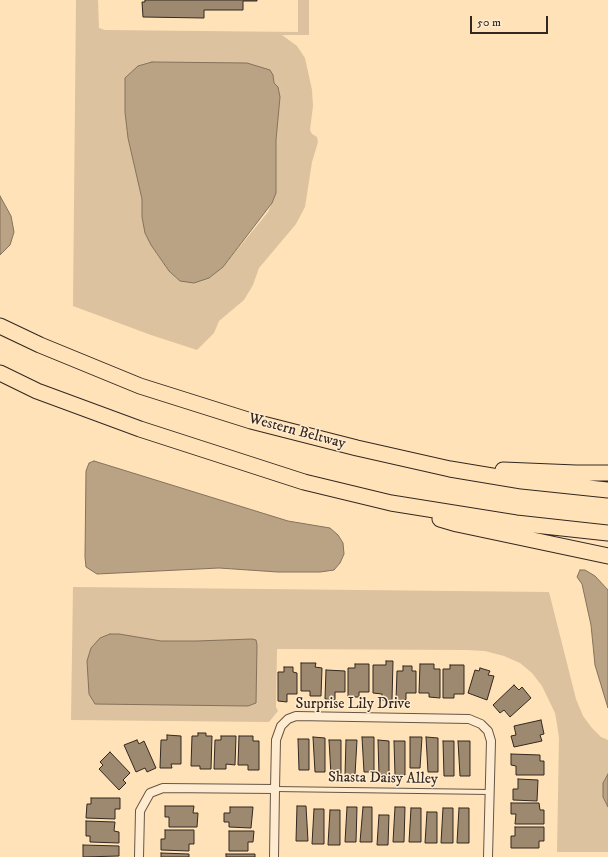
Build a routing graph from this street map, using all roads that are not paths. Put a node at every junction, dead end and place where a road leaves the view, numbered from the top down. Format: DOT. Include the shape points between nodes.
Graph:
graph roads {
  1 [pos="0,326"];
  2 [pos="0,373"];
  3 [pos="450,469"];
  4 [pos="608,473"];
  5 [pos="608,490"];
  6 [pos="391,503"];
  7 [pos="608,532"];
  8 [pos="608,556"];
  9 [pos="275,789"];
  10 [pos="490,792"];
  11 [pos="139,857"];
  12 [pos="274,857"];
  13 [pos="488,857"];
  1 -- 3 [label="highway, Western Beltway" via="140,386 251,420"];
  2 -- 6 [label="highway" via="37,391 140,429 304,482"];
  3 -- 4 [label="highway"];
  3 -- 5 [label="highway, Western Beltway" via="522,481"];
  6 -- 7 [label="highway" via="516,523"];
  6 -- 8 [label="highway" via="457,524"];
  9 -- 10 [label="lane, Shasta Daisy Alley"];
  9 -- 10 [label="street, Surprise Lily Drive" via="276,740 281,726 296,716 469,719 481,724 491,741"];
  9 -- 11 [label="street" via="163,788 150,793 140,811"];
  9 -- 12 [label="street, Surprise Lily Drive"];
  10 -- 13 [label="street, Surprise Lily Drive"];
}
